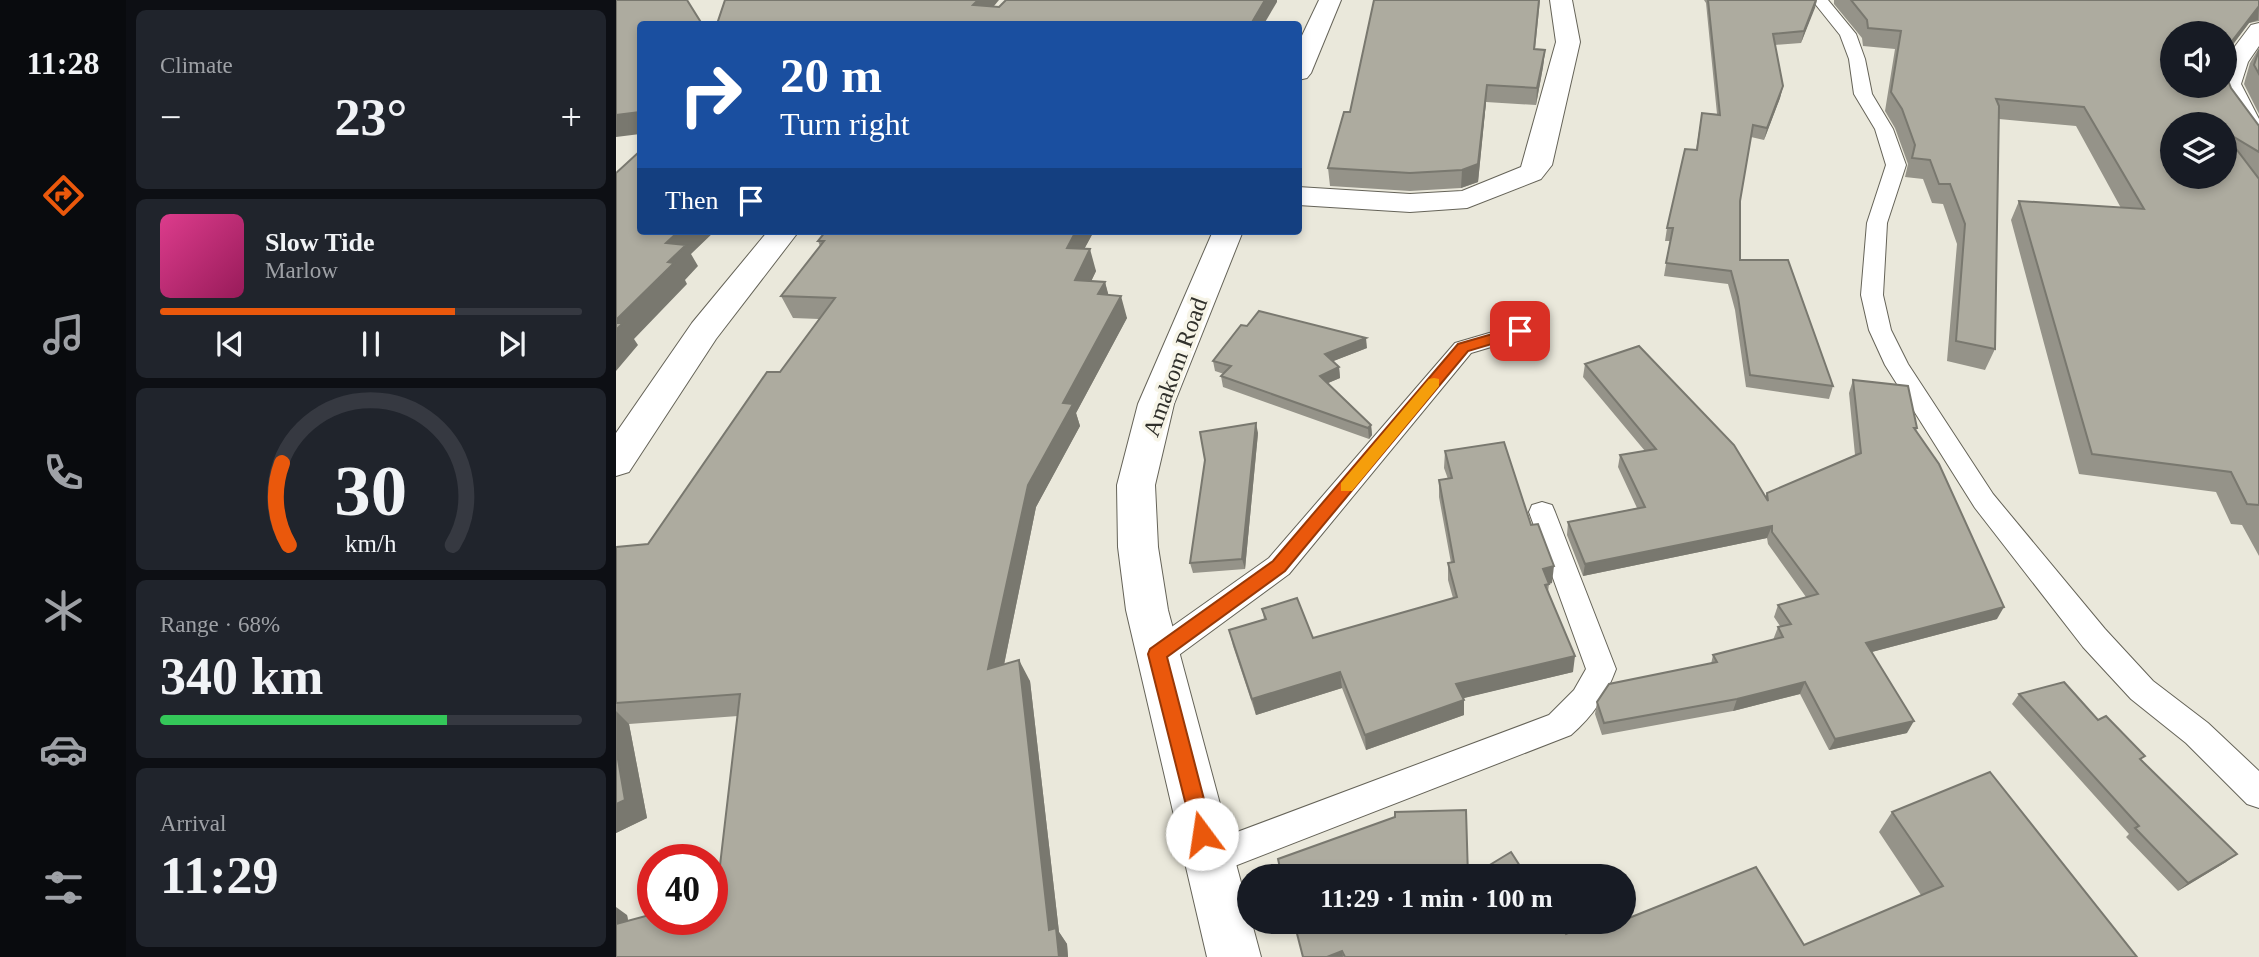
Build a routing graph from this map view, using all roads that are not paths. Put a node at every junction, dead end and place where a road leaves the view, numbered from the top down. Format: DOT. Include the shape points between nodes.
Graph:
graph roads {
  1 [pos="1330,0"];
  2 [pos="1561,0"];
  3 [pos="1820,0"];
  4 [pos="2259,30"];
  5 [pos="1302,64"];
  6 [pos="2259,138"];
  7 [pos="1302,196"];
  8 [pos="781,235"];
  9 [pos="1226,235"];
  10 [pos="1520,331"];
  11 [pos="616,462"];
  12 [pos="1542,512"];
  13 [pos="1157,654"];
  14 [pos="2259,793"];
  15 [pos="1209,859"];
  16 [pos="1234,957"];
  1 -- 5 [label="street"];
  2 -- 7 [label="street" via="1568,42 1538,164 1531,173 1466,199 1410,203"];
  3 -- 14 [label="lane" via="1848,34 1863,94 1884,129 1896,165 1877,223 1872,295 1880,330 1897,365 1984,502 2094,638 2142,690 2197,733"];
  4 -- 6 [label="street" via="2226,76 2226,90"];
  8 -- 11 [label="street" via="704,331"];
  9 -- 13 [label="street, Amakom Road" via="1156,404 1136,485 1138,547"];
  10 -- 13 [label="lane" via="1463,348 1279,566"];
  12 -- 15 [label="lane" via="1601,669 1594,690 1580,708 1560,725"];
  13 -- 15 [label="street, Amakom Road"];
  15 -- 16 [label="street, Amakom Road"];
}
